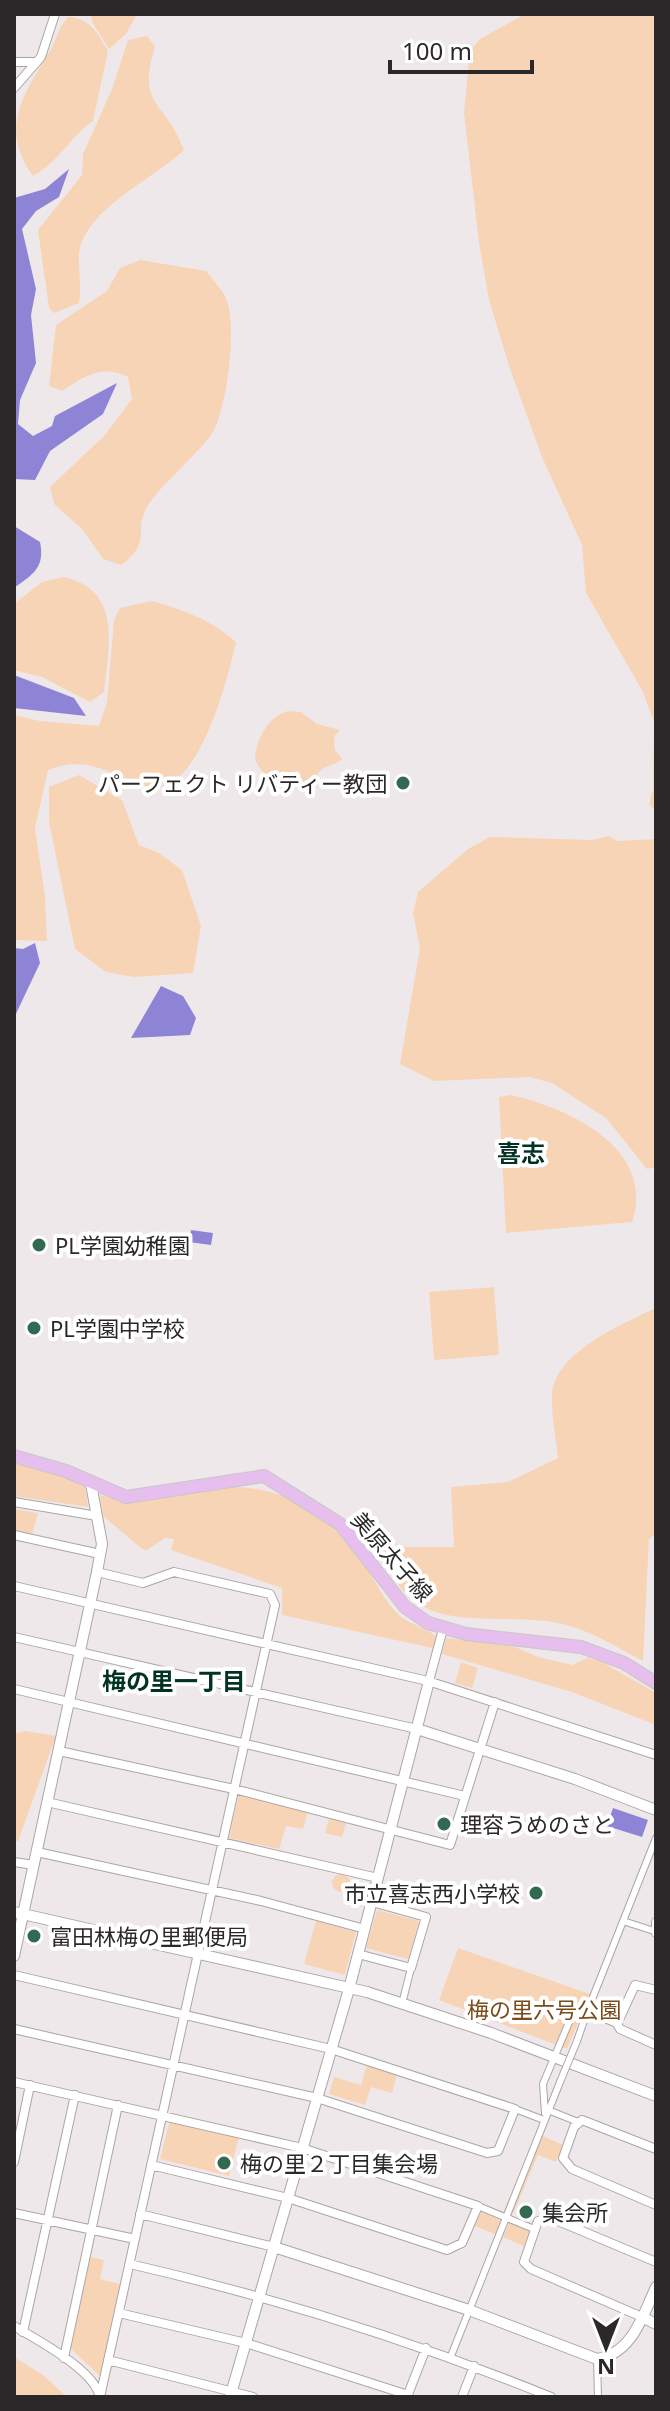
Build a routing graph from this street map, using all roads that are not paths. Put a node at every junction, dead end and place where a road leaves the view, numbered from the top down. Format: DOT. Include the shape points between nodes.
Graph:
graph roads {
  1 [pos="55,14"];
  2 [pos="14,62"];
  3 [pos="36,62"];
  4 [pos="14,88"];
  5 [pos="14,1456"];
  6 [pos="91,1484"];
  7 [pos="14,1502"];
  8 [pos="97,1516"];
  9 [pos="14,1535"];
  10 [pos="100,1554"];
  11 [pos="97,1572"];
  12 [pos="14,1586"];
  13 [pos="91,1603"];
  14 [pos="443,1629"];
  15 [pos="14,1637"];
  16 [pos="267,1642"];
  17 [pos="80,1652"];
  18 [pos="429,1681"];
  19 [pos="656,1683"];
  20 [pos="14,1689"];
  21 [pos="256,1692"];
  22 [pos="69,1702"];
  23 [pos="495,1702"];
  24 [pos="417,1729"];
  25 [pos="244,1743"];
  26 [pos="480,1749"];
  27 [pos="59,1751"];
  28 [pos="656,1755"];
  29 [pos="403,1781"];
  30 [pos="234,1789"];
  31 [pos="465,1796"];
  32 [pos="47,1802"];
  33 [pos="656,1810"];
  34 [pos="390,1830"];
  35 [pos="656,1838"];
  36 [pos="223,1840"];
  37 [pos="37,1852"];
  38 [pos="14,1862"];
  39 [pos="34,1865"];
  40 [pos="378,1878"];
  41 [pos="212,1891"];
  42 [pos="372,1902"];
  43 [pos="19,1913"];
  44 [pos="623,1921"];
  45 [pos="365,1929"];
  46 [pos="655,1929"];
  47 [pos="198,1952"];
  48 [pos="358,1954"];
  49 [pos="14,1956"];
  50 [pos="411,1968"];
  51 [pos="14,1975"];
  52 [pos="349,1989"];
  53 [pos="656,1990"];
  54 [pos="402,2004"];
  55 [pos="587,2012"];
  56 [pos="185,2013"];
  57 [pos="617,2024"];
  58 [pos="14,2029"];
  59 [pos="656,2045"];
  60 [pos="331,2049"];
  61 [pos="555,2057"];
  62 [pos="173,2065"];
  63 [pos="14,2082"];
  64 [pos="30,2085"];
  65 [pos="75,2095"];
  66 [pos="656,2096"];
  67 [pos="317,2098"];
  68 [pos="118,2105"];
  69 [pos="515,2109"];
  70 [pos="162,2115"];
  71 [pos="546,2116"];
  72 [pos="578,2122"];
  73 [pos="302,2148"];
  74 [pos="656,2149"];
  75 [pos="14,2162"];
  76 [pos="151,2165"];
  77 [pos="288,2198"];
  78 [pos="656,2205"];
  79 [pos="478,2206"];
  80 [pos="14,2213"];
  81 [pos="140,2214"];
  82 [pos="506,2217"];
  83 [pos="48,2220"];
  84 [pos="534,2229"];
  85 [pos="92,2230"];
  86 [pos="135,2239"];
  87 [pos="274,2247"];
  88 [pos="656,2262"];
  89 [pos="130,2264"];
  90 [pos="656,2287"];
  91 [pos="260,2294"];
  92 [pos="469,2310"];
  93 [pos="119,2313"];
  94 [pos="642,2317"];
  95 [pos="656,2324"];
  96 [pos="14,2326"];
  97 [pos="23,2332"];
  98 [pos="246,2343"];
  99 [pos="426,2348"];
  100 [pos="451,2356"];
  101 [pos="64,2358"];
  102 [pos="597,2359"];
  103 [pos="108,2360"];
  104 [pos="474,2366"];
  105 [pos="231,2394"];
  106 [pos="408,2396"];
  107 [pos="100,2397"];
  108 [pos="253,2397"];
  109 [pos="462,2397"];
  110 [pos="551,2397"];
  111 [pos="598,2397"];
  1 -- 3 [label="street" via="46,48"];
  2 -- 3 [label="street"];
  3 -- 4 [label="street"];
  5 -- 6 [label="main road, 美原太子線"];
  6 -- 8 [label="street"];
  6 -- 14 [label="main road, 美原太子線" via="139,1498 264,1476 340,1524 405,1607"];
  7 -- 8 [label="street"];
  8 -- 10 [label="street"];
  9 -- 10 [label="street"];
  10 -- 11 [label="street"];
  11 -- 13 [label="street"];
  11 -- 16 [label="street" via="143,1583 174,1572 270,1594 275,1605"];
  12 -- 13 [label="street"];
  13 -- 16 [label="street"];
  13 -- 17 [label="street"];
  14 -- 18 [label="street"];
  14 -- 19 [label="main road, 美原太子線" via="581,1647 624,1663"];
  15 -- 17 [label="street"];
  16 -- 18 [label="street"];
  16 -- 21 [label="street"];
  17 -- 21 [label="street"];
  17 -- 22 [label="street"];
  18 -- 23 [label="street"];
  18 -- 24 [label="street"];
  20 -- 22 [label="street"];
  21 -- 24 [label="street"];
  21 -- 25 [label="street"];
  22 -- 25 [label="street"];
  22 -- 27 [label="street"];
  23 -- 26 [label="street"];
  23 -- 28 [label="street"];
  24 -- 26 [label="street"];
  24 -- 29 [label="street"];
  25 -- 29 [label="street"];
  25 -- 30 [label="street"];
  26 -- 31 [label="street"];
  26 -- 33 [label="street"];
  27 -- 30 [label="street"];
  27 -- 32 [label="street"];
  29 -- 31 [label="street"];
  29 -- 34 [label="street"];
  30 -- 34 [label="street"];
  30 -- 36 [label="street"];
  31 -- 34 [label="street" via="450,1845"];
  32 -- 36 [label="street"];
  32 -- 37 [label="street"];
  34 -- 40 [label="street"];
  35 -- 44 [label="street"];
  36 -- 40 [label="street"];
  36 -- 41 [label="street"];
  37 -- 39 [label="street"];
  37 -- 41 [label="street"];
  38 -- 39 [label="street"];
  39 -- 43 [label="street"];
  40 -- 42 [label="street"];
  41 -- 45 [label="street"];
  41 -- 47 [label="street"];
  42 -- 45 [label="street"];
  42 -- 50 [label="street" via="426,1917"];
  43 -- 47 [label="street"];
  43 -- 49 [label="street"];
  44 -- 46 [label="street"];
  44 -- 55 [label="street"];
  45 -- 48 [label="street"];
  47 -- 52 [label="street"];
  47 -- 56 [label="street"];
  48 -- 50 [label="street"];
  48 -- 52 [label="street"];
  50 -- 54 [label="street"];
  51 -- 56 [label="street"];
  52 -- 54 [label="street"];
  52 -- 60 [label="street"];
  53 -- 57 [label="street" via="635,1985"];
  54 -- 61 [label="street"];
  55 -- 57 [label="street"];
  55 -- 61 [label="street" via="575,2008"];
  55 -- 71 [label="street, bridge"];
  56 -- 60 [label="street"];
  56 -- 62 [label="street"];
  57 -- 59 [label="street"];
  58 -- 62 [label="street"];
  60 -- 67 [label="street"];
  60 -- 69 [label="street"];
  61 -- 66 [label="street"];
  61 -- 71 [label="street" via="543,2084"];
  62 -- 67 [label="street"];
  62 -- 70 [label="street"];
  63 -- 64 [label="street"];
  64 -- 65 [label="street"];
  64 -- 75 [label="street"];
  65 -- 68 [label="street"];
  65 -- 83 [label="street"];
  67 -- 69 [label="street" via="491,2154 499,2148"];
  67 -- 73 [label="street"];
  68 -- 70 [label="street"];
  68 -- 85 [label="street"];
  69 -- 71 [label="street"];
  70 -- 73 [label="street"];
  70 -- 76 [label="street"];
  71 -- 72 [label="street"];
  71 -- 82 [label="street"];
  72 -- 74 [label="street" via="588,2121"];
  72 -- 78 [label="street" via="564,2154 567,2166"];
  73 -- 77 [label="street"];
  73 -- 79 [label="street"];
  76 -- 77 [label="street"];
  76 -- 81 [label="street"];
  77 -- 79 [label="street" via="447,2250 462,2243"];
  77 -- 87 [label="street"];
  79 -- 82 [label="street"];
  80 -- 83 [label="street"];
  81 -- 86 [label="street"];
  81 -- 87 [label="street"];
  82 -- 84 [label="street"];
  82 -- 92 [label="street"];
  83 -- 85 [label="street"];
  83 -- 97 [label="street"];
  84 -- 88 [label="street" via="538,2221 551,2218"];
  84 -- 94 [label="street" via="524,2262 531,2269"];
  85 -- 86 [label="street"];
  85 -- 101 [label="street"];
  86 -- 89 [label="street"];
  87 -- 91 [label="street"];
  87 -- 92 [label="street"];
  89 -- 91 [label="street"];
  89 -- 93 [label="street"];
  90 -- 94 [label="street"];
  91 -- 98 [label="street"];
  91 -- 99 [label="street"];
  92 -- 100 [label="street"];
  92 -- 102 [label="street"];
  93 -- 98 [label="street"];
  93 -- 103 [label="street"];
  94 -- 95 [label="street"];
  94 -- 102 [label="street" via="627,2344"];
  96 -- 97 [label="street"];
  97 -- 101 [label="street"];
  98 -- 105 [label="street"];
  98 -- 106 [label="street"];
  99 -- 100 [label="street"];
  99 -- 106 [label="street"];
  100 -- 104 [label="street"];
  101 -- 107 [label="street" via="97,2386"];
  102 -- 111 [label="street"];
  103 -- 105 [label="street"];
  103 -- 107 [label="street"];
  104 -- 109 [label="street"];
  104 -- 110 [label="street"];
  105 -- 108 [label="street"];
}
